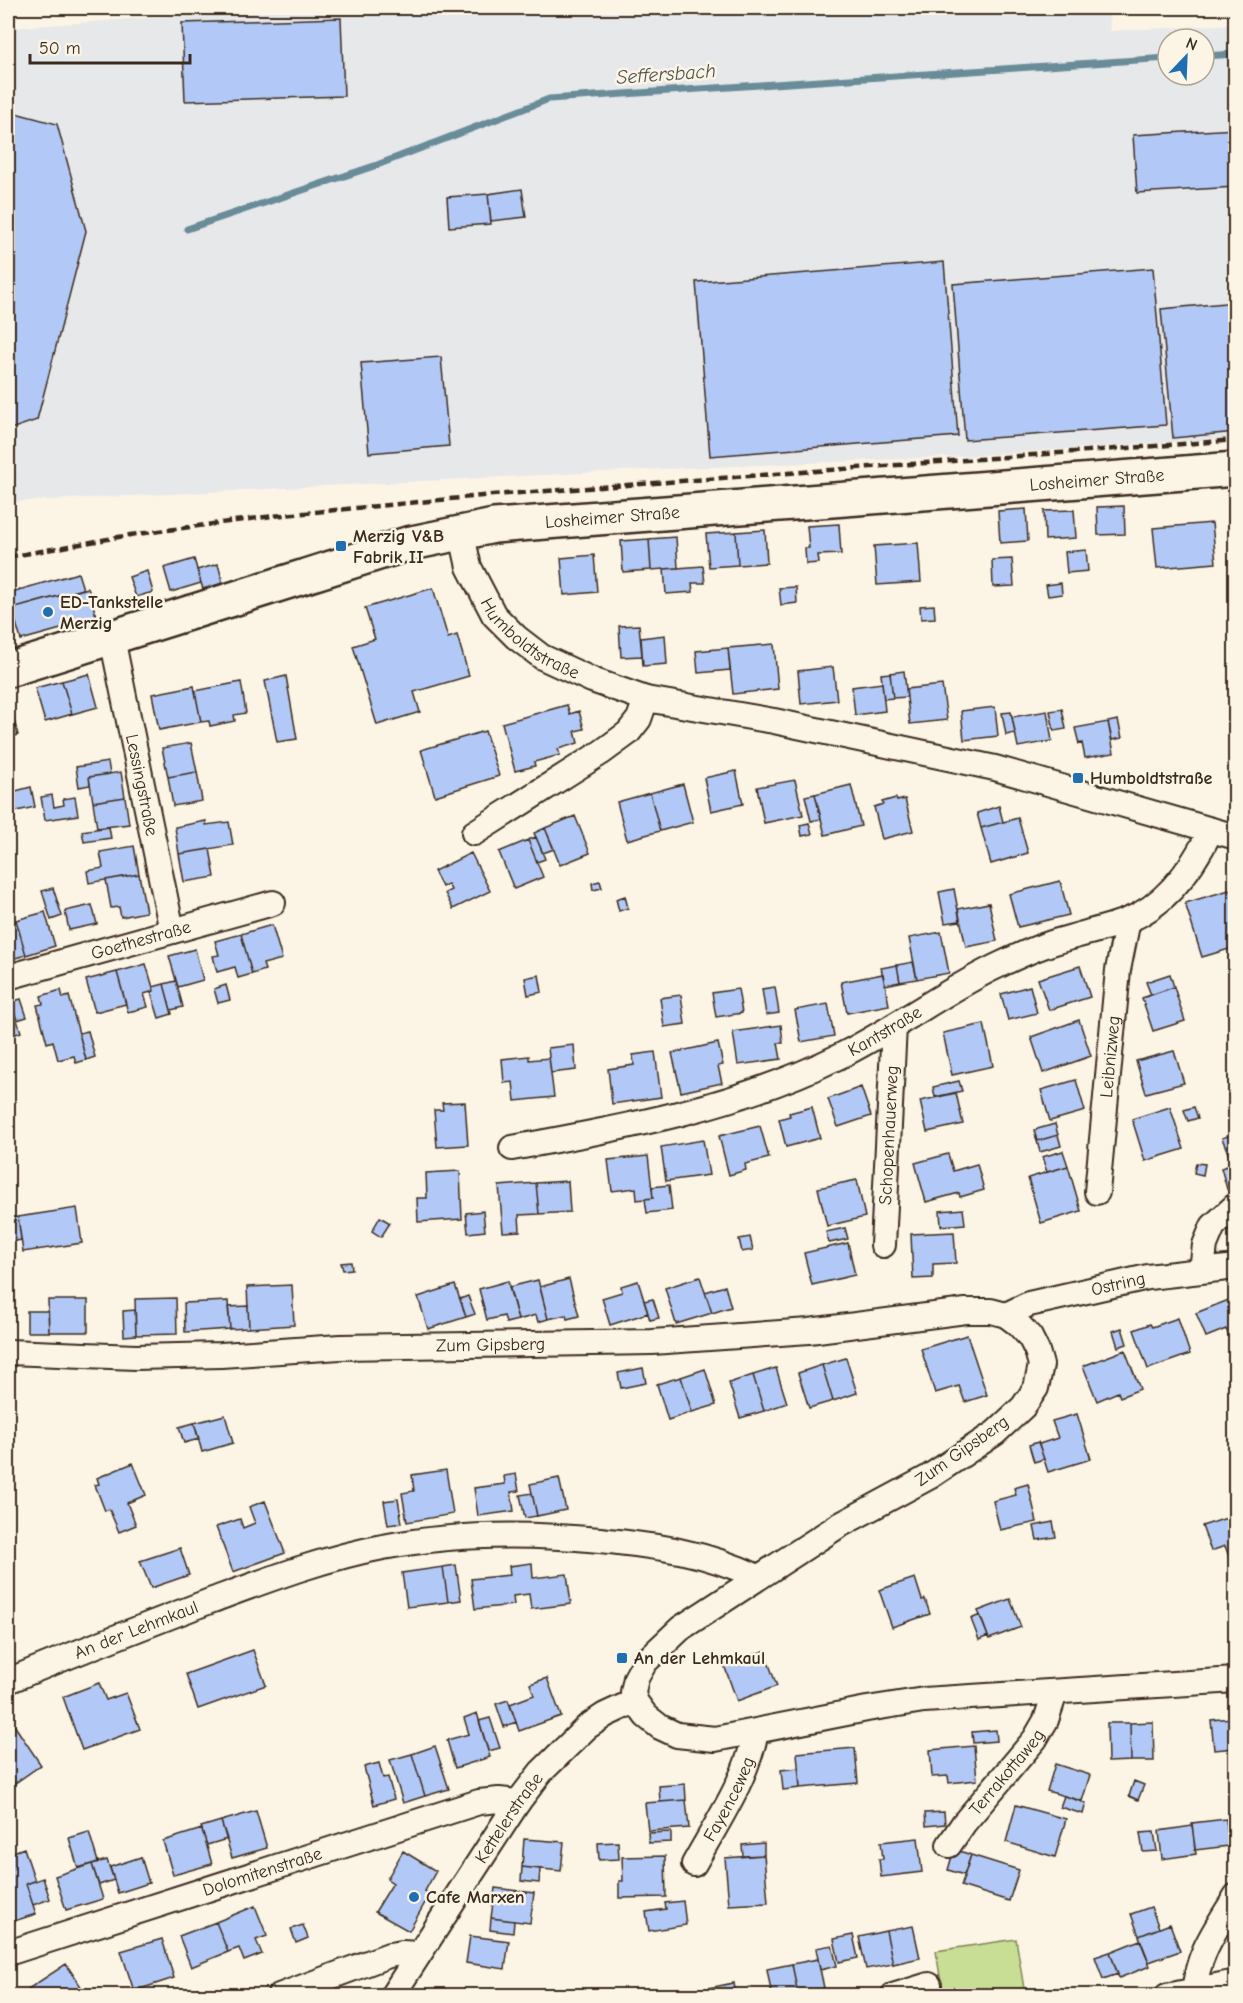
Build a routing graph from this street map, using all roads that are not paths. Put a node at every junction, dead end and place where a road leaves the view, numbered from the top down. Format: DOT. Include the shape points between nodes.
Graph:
graph roads {
  1 [pos="1236,469"];
  2 [pos="461,531"];
  3 [pos="112,638"];
  4 [pos="8,670"];
  5 [pos="646,699"];
  6 [pos="1211,830"];
  7 [pos="474,833"];
  8 [pos="1236,837"];
  9 [pos="273,903"];
  10 [pos="1128,920"];
  11 [pos="172,931"];
  12 [pos="8,977"];
  13 [pos="894,1026"];
  14 [pos="512,1148"];
  15 [pos="1097,1192"];
  16 [pos="1236,1205"];
  17 [pos="883,1245"];
  18 [pos="1236,1267"];
  19 [pos="1203,1270"];
  20 [pos="1006,1315"];
  21 [pos="8,1352"];
  22 [pos="758,1577"];
  23 [pos="8,1680"];
  24 [pos="1236,1680"];
  25 [pos="1054,1693"];
  26 [pos="635,1701"];
  27 [pos="756,1732"];
  28 [pos="518,1802"];
  29 [pos="949,1845"];
  30 [pos="694,1864"];
  31 [pos="1236,1896"];
  32 [pos="8,1953"];
  33 [pos="418,1954"];
  34 [pos="1236,1982"];
  35 [pos="929,1985"];
  36 [pos="1195,1990"];
  37 [pos="279,1995"];
  38 [pos="392,1995"];
  39 [pos="892,1995"];
  40 [pos="1167,1995"];
  1 -- 2 [label="main road, Losheimer Straße"];
  2 -- 3 [label="main road, Losheimer Straße" via="347,562"];
  2 -- 5 [label="street, Humboldtstraße" via="470,567 484,596 494,615 516,637 542,657"];
  3 -- 4 [label="main road, Losheimer Straße"];
  3 -- 11 [label="street, Lessingstraße"];
  5 -- 6 [label="street, Humboldtstraße" via="774,721 995,768"];
  5 -- 7 [label="street" via="639,719 628,733"];
  6 -- 8 [label="street, Humboldtstraße"];
  6 -- 10 [label="street, Kantstraße" via="1185,875 1159,901"];
  9 -- 11 [label="street, Goethestraße"];
  10 -- 13 [label="street, Kantstraße" via="1042,946 992,968"];
  10 -- 15 [label="street, Leibnizweg" via="1117,982"];
  11 -- 12 [label="street, Goethestraße"];
  13 -- 14 [label="street, Kantstraße" via="782,1083 722,1103 637,1125"];
  13 -- 17 [label="street, Schopenhauerweg"];
  16 -- 19 [label="street" via="1213,1226 1205,1245"];
  18 -- 19 [label="street, Ostring"];
  19 -- 20 [label="street, Ostring" via="1137,1279 1029,1304"];
  20 -- 21 [label="street, Zum Gipsberg" via="966,1311 809,1331 652,1342 340,1347 136,1357"];
  20 -- 22 [label="street, Zum Gipsberg" via="1030,1337 1041,1365 1036,1388 1023,1407 995,1433 929,1477 838,1526"];
  22 -- 23 [label="street, An der Lehmkaul" via="694,1553 636,1543 571,1537 448,1538 383,1547 289,1572"];
  22 -- 26 [label="street, Zum Gipsberg" via="681,1628 645,1662 636,1678"];
  24 -- 25 [label="street"];
  25 -- 27 [label="street" via="924,1700"];
  25 -- 29 [label="street, Terrakottaweg" via="1035,1739"];
  26 -- 27 [label="street" via="646,1716 677,1735 715,1739"];
  26 -- 28 [label="street, Kettelerstraße" via="587,1727"];
  27 -- 30 [label="street, Fayenceweg" via="742,1780"];
  28 -- 32 [label="street, Dolomitenstraße" via="479,1802"];
  28 -- 33 [label="street, Kettelerstraße"];
  31 -- 36 [label="street" via="1201,1957"];
  33 -- 37 [label="street" via="388,1955"];
  33 -- 38 [label="street, Kettelerstraße"];
  34 -- 36 [label="street"];
  35 -- 39 [label="street"];
  36 -- 40 [label="street"];
}
